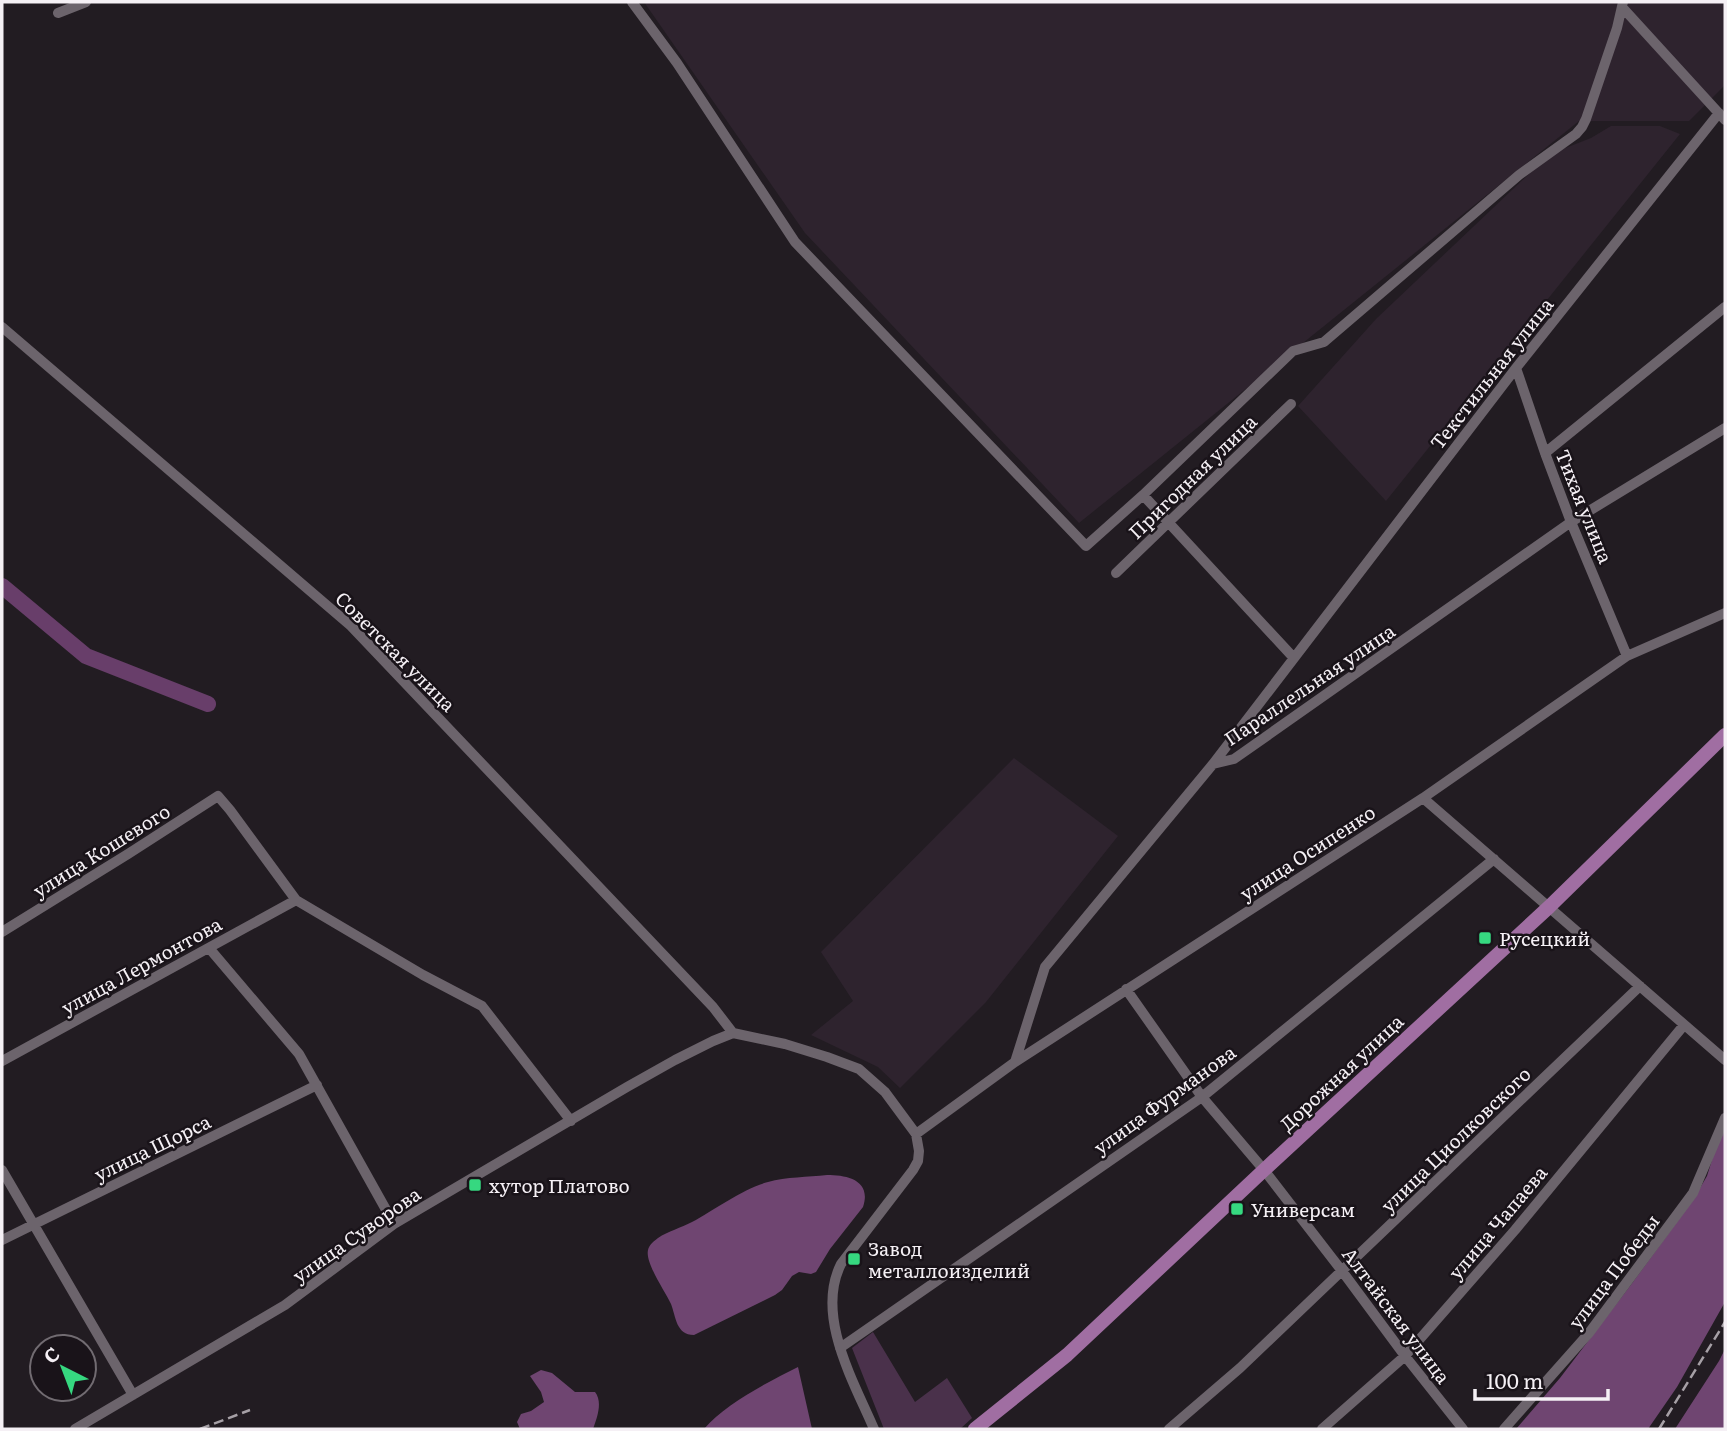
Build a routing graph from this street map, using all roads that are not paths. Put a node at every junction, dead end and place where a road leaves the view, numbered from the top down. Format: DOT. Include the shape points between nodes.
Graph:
graph roads {
  1 [pos="86,2"];
  2 [pos="632,2"];
  3 [pos="1623,4"];
  4 [pos="58,13"];
  5 [pos="1722,116"];
  6 [pos="1725,307"];
  7 [pos="2,327"];
  8 [pos="1516,368"];
  9 [pos="1291,404"];
  10 [pos="1725,428"];
  11 [pos="1545,453"];
  12 [pos="1143,495"];
  13 [pos="1571,522"];
  14 [pos="1168,524"];
  15 [pos="1116,573"];
  16 [pos="1725,613"];
  17 [pos="1628,656"];
  18 [pos="1293,657"];
  19 [pos="1725,735"];
  20 [pos="1213,764"];
  21 [pos="1423,798"];
  22 [pos="1494,859"];
  23 [pos="296,900"];
  24 [pos="1549,907"];
  25 [pos="2,932"];
  26 [pos="209,948"];
  27 [pos="1640,986"];
  28 [pos="1126,989"];
  29 [pos="1684,1025"];
  30 [pos="733,1033"];
  31 [pos="1725,1060"];
  32 [pos="2,1061"];
  33 [pos="1015,1062"];
  34 [pos="317,1085"];
  35 [pos="1202,1097"];
  36 [pos="1725,1118"];
  37 [pos="571,1121"];
  38 [pos="915,1134"];
  39 [pos="2,1170"];
  40 [pos="1264,1170"];
  41 [pos="394,1224"];
  42 [pos="33,1226"];
  43 [pos="2,1240"];
  44 [pos="1342,1271"];
  45 [pos="839,1348"];
  46 [pos="1405,1356"];
  47 [pos="133,1395"];
  48 [pos="75,1429"];
  49 [pos="874,1429"];
  50 [pos="975,1429"];
  51 [pos="1169,1429"];
  52 [pos="1322,1429"];
  53 [pos="1463,1429"];
  54 [pos="1504,1429"];
  1 -- 4 [label="street"];
  2 -- 12 [label="street" via="794,242 1086,546"];
  3 -- 5 [label="street"];
  3 -- 12 [label="street" via="1586,118 1576,134 1519,175 1324,342 1293,351"];
  5 -- 8 [label="street, Текстильная улица"];
  6 -- 11 [label="street"];
  7 -- 30 [label="street, Советская улица" via="351,626"];
  8 -- 11 [label="street, Тихая улица"];
  8 -- 18 [label="street, Текстильная улица"];
  9 -- 14 [label="street, Пригодная улица"];
  10 -- 13 [label="street, Параллельная улица"];
  11 -- 13 [label="street, Тихая улица"];
  12 -- 14 [label="street"];
  13 -- 17 [label="street, Тихая улица"];
  13 -- 20 [label="street, Параллельная улица" via="1234,759"];
  14 -- 15 [label="street, Пригодная улица"];
  14 -- 18 [label="street"];
  16 -- 17 [label="street, улица Осипенко"];
  17 -- 21 [label="street, улица Осипенко"];
  18 -- 20 [label="street, Текстильная улица"];
  19 -- 24 [label="main road, Дорожная улица"];
  20 -- 33 [label="street, Параллельная улица" via="1045,967"];
  21 -- 22 [label="street"];
  21 -- 28 [label="street, улица Осипенко"];
  22 -- 24 [label="street"];
  22 -- 35 [label="street, улица Фурманова"];
  23 -- 25 [label="street, улица Кошевого" via="218,796"];
  23 -- 26 [label="street, улица Лермонтова"];
  23 -- 37 [label="street" via="482,1006"];
  24 -- 27 [label="street"];
  24 -- 40 [label="main road, Дорожная улица"];
  26 -- 32 [label="street, улица Лермонтова"];
  26 -- 34 [label="street" via="299,1054"];
  27 -- 29 [label="street"];
  27 -- 44 [label="street, улица Циолковского"];
  28 -- 33 [label="street, улица Осипенко"];
  28 -- 35 [label="street, Алтайская улица"];
  29 -- 31 [label="street"];
  29 -- 46 [label="street, улица Чапаева"];
  30 -- 37 [label="street, улица Суворова"];
  30 -- 38 [label="street" via="827,1056 859,1069 884,1092"];
  33 -- 38 [label="street, улица Осипенко"];
  34 -- 41 [label="street"];
  34 -- 42 [label="street, улица Щорса"];
  35 -- 40 [label="street, Алтайская улица"];
  35 -- 45 [label="street, улица Фурманова"];
  36 -- 54 [label="street, улица Победы" via="1693,1193 1589,1333"];
  37 -- 41 [label="street, улица Суворова"];
  38 -- 45 [label="street" via="919,1151 913,1170 836,1275 833,1311"];
  39 -- 42 [label="street"];
  40 -- 44 [label="street, Алтайская улица"];
  40 -- 50 [label="main road, Дорожная улица" via="1067,1355"];
  41 -- 47 [label="street, улица Суворова" via="285,1305"];
  42 -- 43 [label="street, улица Щорса"];
  42 -- 47 [label="street"];
  44 -- 46 [label="street, Алтайская улица"];
  44 -- 51 [label="street, улица Циолковского"];
  45 -- 49 [label="street"];
  46 -- 52 [label="street, улица Чапаева"];
  46 -- 53 [label="street, Алтайская улица"];
  47 -- 48 [label="street, улица Суворова"];
}
